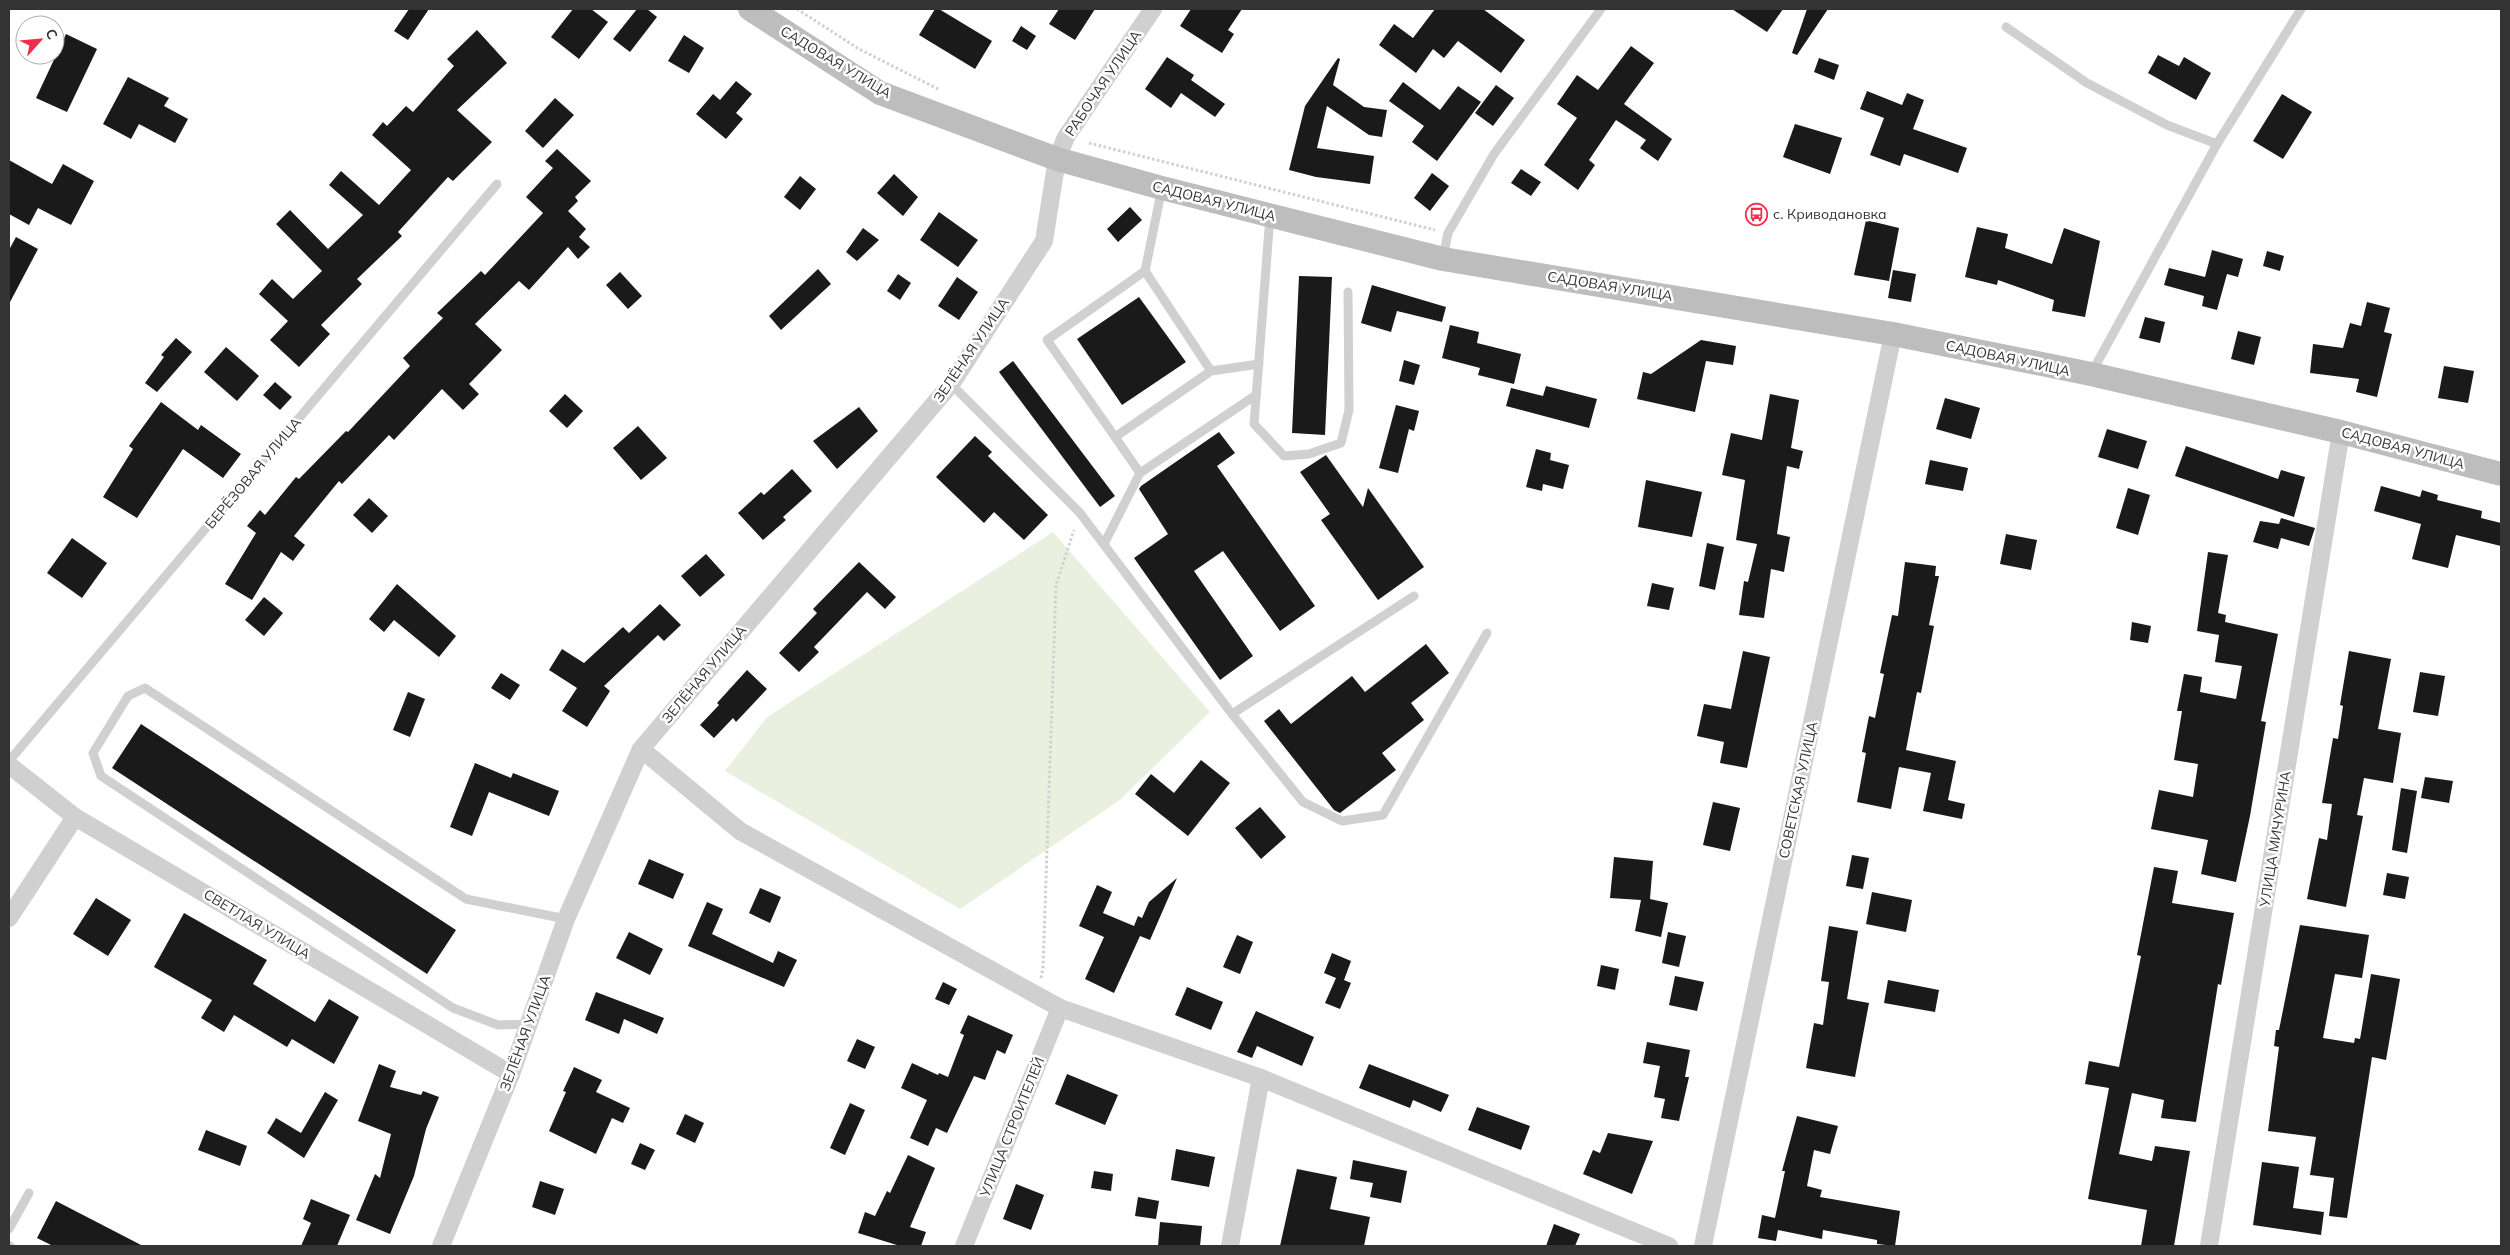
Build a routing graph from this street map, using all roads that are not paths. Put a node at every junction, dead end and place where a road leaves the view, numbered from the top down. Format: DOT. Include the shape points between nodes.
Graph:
graph roads {
  1 [pos="750,9"];
  2 [pos="1153,9"];
  3 [pos="1601,9"];
  4 [pos="2302,9"];
  5 [pos="2006,27"];
  6 [pos="2217,144"];
  7 [pos="1057,159"];
  8 [pos="497,184"];
  9 [pos="1162,188"];
  10 [pos="1270,216"];
  11 [pos="1443,258"];
  12 [pos="1145,271"];
  13 [pos="1348,292"];
  14 [pos="1893,334"];
  15 [pos="1259,364"];
  16 [pos="1211,371"];
  17 [pos="2090,374"];
  18 [pos="951,384"];
  19 [pos="1256,395"];
  20 [pos="2341,432"];
  21 [pos="1115,437"];
  22 [pos="1140,473"];
  23 [pos="2501,474"];
  24 [pos="1104,544"];
  25 [pos="1414,596"];
  26 [pos="1487,633"];
  27 [pos="1232,714"];
  28 [pos="641,749"];
  29 [pos="9,761"];
  30 [pos="9,765"];
  31 [pos="75,817"];
  32 [pos="9,918"];
  33 [pos="566,919"];
  34 [pos="1060,1008"];
  35 [pos="529,1024"];
  36 [pos="511,1074"];
  37 [pos="1261,1078"];
  38 [pos="29,1193"];
  39 [pos="9,1229"];
  40 [pos="441,1246"];
  41 [pos="964,1246"];
  42 [pos="1230,1246"];
  43 [pos="1668,1246"];
  44 [pos="1703,1246"];
  45 [pos="2209,1246"];
  1 -- 7 [label="street, САДОВАЯ УЛИЦА" via="880,93"];
  2 -- 7 [label="street, РАБОЧАЯ УЛИЦА" via="1066,137"];
  3 -- 11 [label="lane" via="1494,154 1448,233"];
  4 -- 6 [label="lane"];
  5 -- 6 [label="lane" via="2088,83 2166,125"];
  6 -- 17 [label="lane"];
  7 -- 9 [label="street, САДОВАЯ УЛИЦА"];
  7 -- 18 [label="street, ЗЕЛЁНАЯ УЛИЦА" via="1044,241"];
  8 -- 29 [label="lane, БЕРЁЗОВАЯ УЛИЦА"];
  9 -- 10 [label="street, САДОВАЯ УЛИЦА"];
  9 -- 12 [label="lane"];
  10 -- 11 [label="street, САДОВАЯ УЛИЦА"];
  10 -- 15 [label="lane"];
  11 -- 14 [label="street, САДОВАЯ УЛИЦА"];
  12 -- 16 [label="lane"];
  12 -- 21 [label="lane" via="1047,340"];
  13 -- 19 [label="lane" via="1349,410 1341,442 1309,454 1284,456 1254,424"];
  14 -- 17 [label="street, САДОВАЯ УЛИЦА"];
  14 -- 44 [label="street, СОВЕТСКАЯ УЛИЦА"];
  15 -- 16 [label="lane"];
  15 -- 19 [label="lane"];
  16 -- 21 [label="lane"];
  17 -- 20 [label="street, САДОВАЯ УЛИЦА"];
  18 -- 24 [label="lane" via="1080,513"];
  18 -- 28 [label="street, ЗЕЛЁНАЯ УЛИЦА"];
  19 -- 22 [label="lane"];
  20 -- 23 [label="street, САДОВАЯ УЛИЦА"];
  20 -- 45 [label="street, УЛИЦА МИЧУРИНА"];
  21 -- 22 [label="lane"];
  22 -- 24 [label="lane"];
  24 -- 27 [label="lane"];
  25 -- 27 [label="lane"];
  26 -- 27 [label="lane" via="1383,815 1342,821 1303,802"];
  28 -- 33 [label="street, ЗЕЛЁНАЯ УЛИЦА"];
  28 -- 34 [label="street" via="740,831"];
  30 -- 31 [label="street, СВЕТЛАЯ УЛИЦА"];
  31 -- 32 [label="street"];
  31 -- 36 [label="street, СВЕТЛАЯ УЛИЦА"];
  33 -- 35 [label="street, ЗЕЛЁНАЯ УЛИЦА"];
  33 -- 35 [label="lane" via="466,899 145,688 128,696 93,753 101,776 453,1008 498,1025"];
  34 -- 37 [label="street"];
  34 -- 41 [label="street, УЛИЦА СТРОИТЕЛЕЙ"];
  35 -- 36 [label="street, ЗЕЛЁНАЯ УЛИЦА"];
  36 -- 40 [label="street, ЗЕЛЁНАЯ УЛИЦА"];
  37 -- 42 [label="street"];
  37 -- 43 [label="street"];
  38 -- 39 [label="lane"];
}
